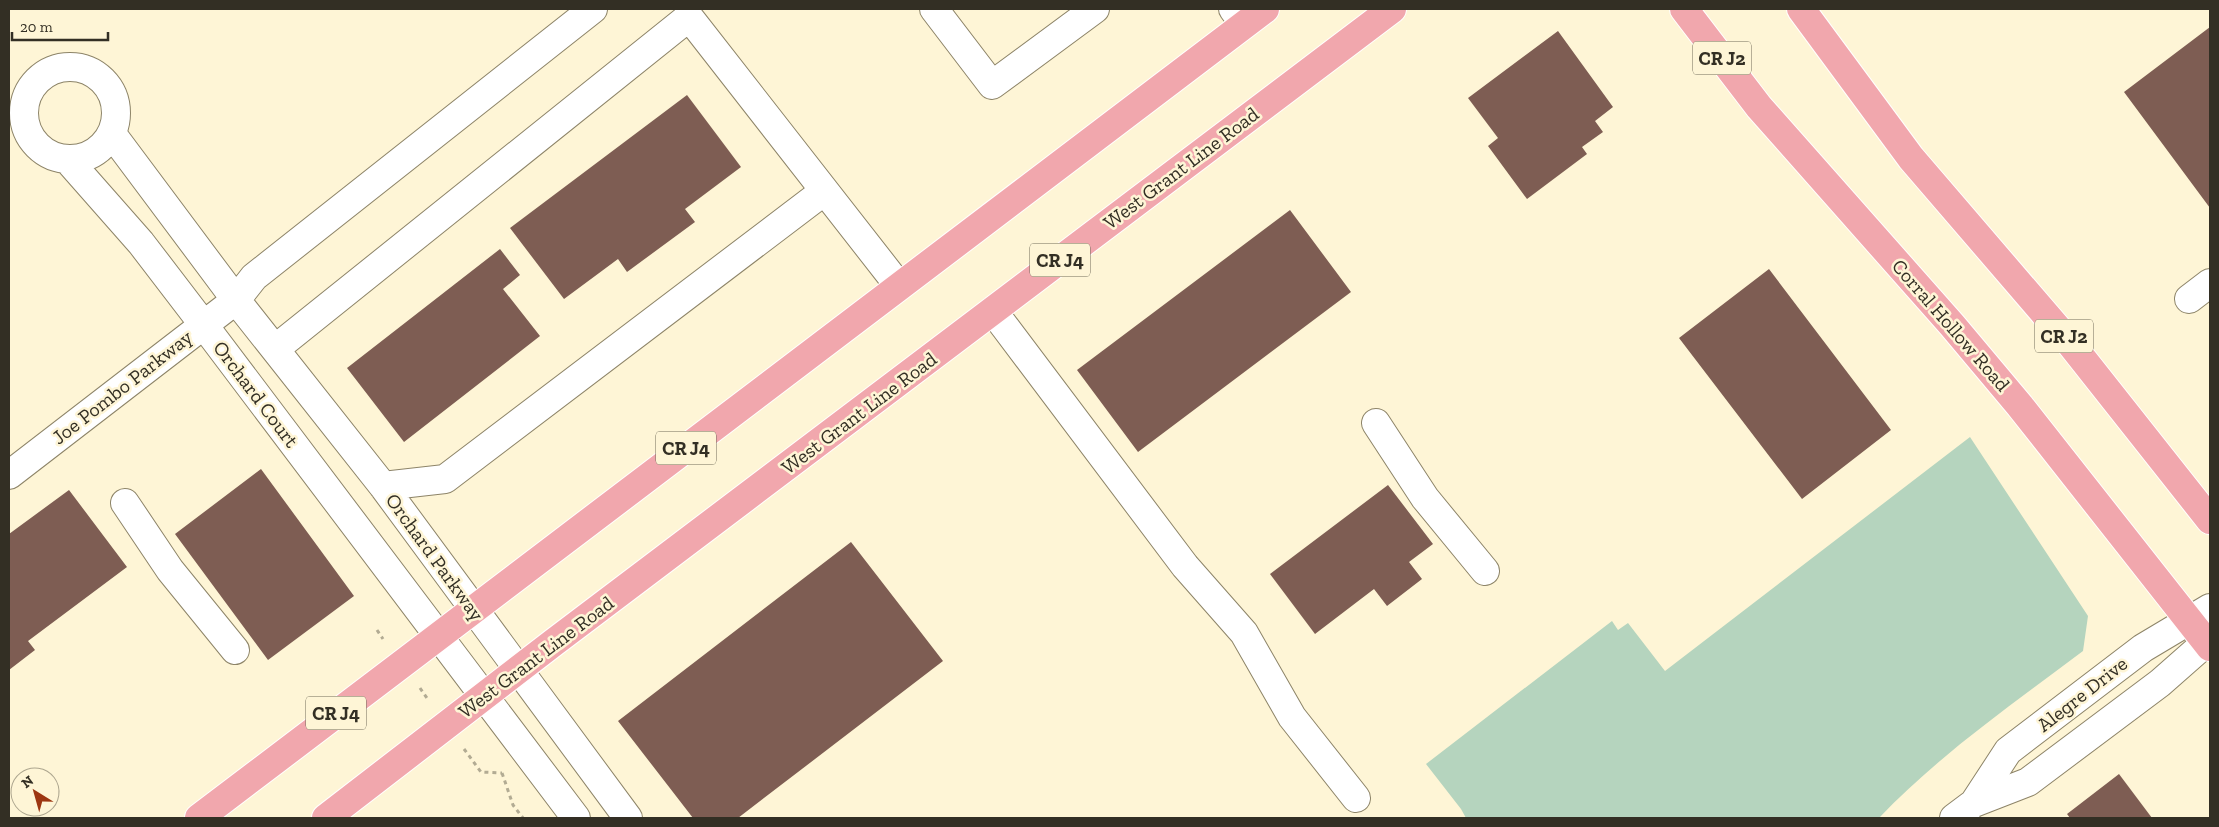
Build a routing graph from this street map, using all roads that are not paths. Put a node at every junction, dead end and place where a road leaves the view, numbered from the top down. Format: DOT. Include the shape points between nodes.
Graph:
graph roads {
  1 [pos="593,9"];
  2 [pos="934,9"];
  3 [pos="1095,9"];
  4 [pos="1392,9"];
  5 [pos="1684,9"];
  6 [pos="1801,9"];
  7 [pos="1247,14"];
  8 [pos="17,112"];
  9 [pos="112,134"];
  10 [pos="66,159"];
  11 [pos="823,192"];
  12 [pos="2210,282"];
  13 [pos="899,286"];
  14 [pos="2189,299"];
  15 [pos="236,300"];
  16 [pos="993,311"];
  17 [pos="204,324"];
  18 [pos="275,349"];
  19 [pos="1376,423"];
  20 [pos="9,475"];
  21 [pos="383,486"];
  22 [pos="125,503"];
  23 [pos="2210,520"];
  24 [pos="1485,571"];
  25 [pos="474,609"];
  26 [pos="2199,614"];
  27 [pos="439,635"];
  28 [pos="2209,643"];
  29 [pos="235,650"];
  30 [pos="517,671"];
  31 [pos="484,696"];
  32 [pos="1356,798"];
  33 [pos="1972,813"];
  34 [pos="200,818"];
  35 [pos="326,818"];
  36 [pos="576,818"];
  37 [pos="628,818"];
  1 -- 15 [label="street, Joe Pombo Parkway" via="254,277"];
  2 -- 3 [label="street" via="992,85"];
  4 -- 16 [label="main road, West Grant Line Road / CR J4"];
  5 -- 26 [label="main road, Corral Hollow Road / CR J2" via="1759,107 1952,325"];
  6 -- 23 [label="main road, CR J2" via="1911,158 2070,343"];
  7 -- 13 [label="main road, CR J4"];
  8 -- 9 [label="street" via="41,78 56,69 74,66 92,72 106,83 114,99 117,116"];
  8 -- 10 [label="street" via="35,143 49,154"];
  9 -- 10 [label="street" via="100,148 85,157"];
  9 -- 15 [label="street, Orchard Parkway"];
  10 -- 17 [label="street, Orchard Court" via="141,243"];
  11 -- 13 [label="street"];
  11 -- 18 [label="street" via="689,17"];
  11 -- 21 [label="street" via="446,479"];
  12 -- 14 [label="street"];
  13 -- 25 [label="main road, CR J4"];
  15 -- 17 [label="street, Joe Pombo Parkway"];
  15 -- 18 [label="street, Orchard Parkway"];
  16 -- 30 [label="main road, West Grant Line Road / CR J4"];
  16 -- 32 [label="street" via="1185,566 1244,633 1292,717"];
  17 -- 20 [label="street, Joe Pombo Parkway"];
  17 -- 27 [label="street, Orchard Court"];
  18 -- 21 [label="street, Orchard Parkway"];
  19 -- 24 [label="street" via="1425,498"];
  21 -- 25 [label="street, Orchard Parkway"];
  22 -- 29 [label="street" via="170,570"];
  25 -- 27 [label="main road, CR J4"];
  25 -- 30 [label="street, Orchard Parkway"];
  26 -- 28 [label="main road, Corral Hollow Road / CR J2"];
  26 -- 33 [label="street, Alegre Drive" via="2142,648 2008,751"];
  27 -- 31 [label="street"];
  27 -- 34 [label="main road, CR J4"];
  28 -- 33 [label="street, Alegre Drive" via="2028,782"];
  30 -- 31 [label="main road, West Grant Line Road / CR J4"];
  30 -- 37 [label="street, Orchard Parkway"];
  31 -- 35 [label="main road, West Grant Line Road / CR J4"];
  31 -- 36 [label="street"];
}
